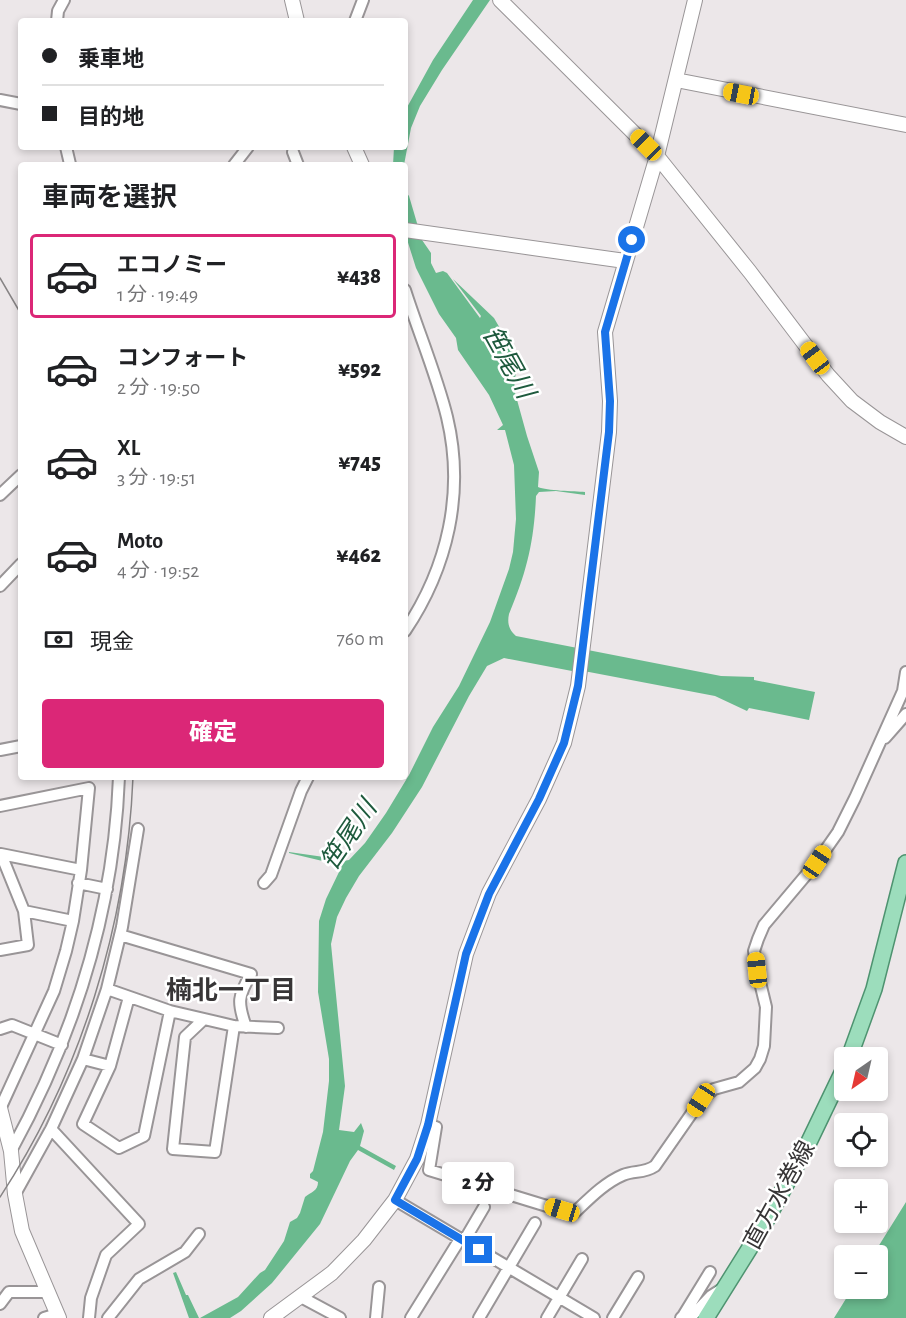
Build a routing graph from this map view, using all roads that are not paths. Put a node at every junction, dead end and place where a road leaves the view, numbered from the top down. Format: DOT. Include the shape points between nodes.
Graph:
graph roads {
  1 [pos="64,0"];
  2 [pos="292,0"];
  3 [pos="363,0"];
  4 [pos="500,0"];
  5 [pos="695,0"];
  6 [pos="57,18"];
  7 [pos="296,18"];
  8 [pos="356,18"];
  9 [pos="676,80"];
  10 [pos="0,100"];
  11 [pos="18,103"];
  12 [pos="906,125"];
  13 [pos="246,150"];
  14 [pos="293,152"];
  15 [pos="657,156"];
  16 [pos="236,162"];
  17 [pos="297,162"];
  18 [pos="408,230"];
  19 [pos="626,261"];
  20 [pos="408,299"];
  21 [pos="906,437"];
  22 [pos="18,478"];
  23 [pos="0,495"];
  24 [pos="18,567"];
  25 [pos="0,586"];
  26 [pos="408,626"];
  27 [pos="906,672"];
  28 [pos="906,714"];
  29 [pos="880,742"];
  30 [pos="18,747"];
  31 [pos="0,750"];
  32 [pos="119,780"];
  33 [pos="306,780"];
  34 [pos="0,806"];
  35 [pos="138,829"];
  36 [pos="906,863"];
  37 [pos="81,870"];
  38 [pos="78,883"];
  39 [pos="264,883"];
  40 [pos="107,889"];
  41 [pos="24,911"];
  42 [pos="74,921"];
  43 [pos="120,935"];
  44 [pos="0,950"];
  45 [pos="107,989"];
  46 [pos="129,997"];
  47 [pos="170,1011"];
  48 [pos="204,1019"];
  49 [pos="234,1026"];
  50 [pos="246,1027"];
  51 [pos="278,1028"];
  52 [pos="0,1029"];
  53 [pos="34,1034"];
  54 [pos="62,1045"];
  55 [pos="853,1047"];
  56 [pos="83,1059"];
  57 [pos="110,1066"];
  58 [pos="834,1090"];
  59 [pos="0,1109"];
  60 [pos="428,1125"];
  61 [pos="51,1129"];
  62 [pos="11,1151"];
  63 [pos="15,1194"];
  64 [pos="395,1200"];
  65 [pos="484,1208"];
  66 [pos="535,1224"];
  67 [pos="199,1234"];
  68 [pos="462,1240"];
  69 [pos="582,1259"];
  70 [pos="508,1268"];
  71 [pos="710,1272"];
  72 [pos="638,1277"];
  73 [pos="727,1286"];
  74 [pos="379,1287"];
  75 [pos="47,1292"];
  76 [pos="559,1297"];
  77 [pos="301,1298"];
  78 [pos="0,1305"];
  79 [pos="54,1317"];
  80 [pos="335,1317"];
  81 [pos="682,1317"];
  82 [pos="89,1318"];
  83 [pos="108,1318"];
  84 [pos="271,1318"];
  85 [pos="375,1318"];
  86 [pos="411,1318"];
  87 [pos="479,1318"];
  88 [pos="547,1318"];
  89 [pos="594,1318"];
  90 [pos="613,1318"];
  91 [pos="706,1318"];
  1 -- 6 [label="street"];
  2 -- 7 [label="street"];
  3 -- 8 [label="street"];
  4 -- 15 [label="street"];
  5 -- 9 [label="street"];
  9 -- 12 [label="street"];
  9 -- 15 [label="street"];
  10 -- 11 [label="street"];
  13 -- 16 [label="street"];
  14 -- 17 [label="street"];
  15 -- 19 [label="street"];
  15 -- 21 [label="street" via="828,375 852,401"];
  18 -- 19 [label="street"];
  19 -- 60 [label="street" via="605,332 609,432 578,686 564,743 489,894 466,954"];
  20 -- 26 [label="street" via="447,416 453,453 454,506 442,560"];
  22 -- 23 [label="street"];
  24 -- 25 [label="street"];
  27 -- 29 [label="street" via="903,691"];
  28 -- 29 [label="street"];
  29 -- 60 [label="street" via="838,832 764,925 758,939 754,951 766,1007 760,1059 739,1082 714,1089 701,1100 655,1166 624,1174 573,1214 429,1170 436,1127"];
  30 -- 31 [label="street"];
  32 -- 40 [label="street"];
  33 -- 39 [label="street" via="271,875"];
  34 -- 37 [label="street" via="89,788"];
  35 -- 43 [label="street"];
  36 -- 55 [label="main road" via="874,989"];
  37 -- 38 [label="street"];
  37 -- 41 [label="street" via="1,854"];
  38 -- 40 [label="street"];
  38 -- 42 [label="street"];
  40 -- 54 [label="street" via="84,984"];
  41 -- 42 [label="street"];
  41 -- 44 [label="street" via="28,945"];
  42 -- 53 [label="street" via="54,991"];
  43 -- 45 [label="street"];
  43 -- 50 [label="street" via="251,974 240,993"];
  45 -- 46 [label="street"];
  45 -- 56 [label="street"];
  46 -- 47 [label="street"];
  46 -- 57 [label="street"];
  47 -- 48 [label="street"];
  47 -- 57 [label="street" via="144,1136 119,1148 83,1124"];
  48 -- 49 [label="street"];
  48 -- 49 [label="street" via="185,1037 173,1149 215,1152"];
  49 -- 50 [label="street"];
  50 -- 51 [label="street"];
  52 -- 53 [label="street" via="12,1025"];
  53 -- 54 [label="street"];
  53 -- 59 [label="street"];
  54 -- 62 [label="street"];
  56 -- 57 [label="street"];
  56 -- 61 [label="street"];
  58 -- 73 [label="main road, 直方水巻線" via="807,1146"];
  59 -- 62 [label="street"];
  60 -- 64 [label="street" via="417,1159"];
  61 -- 63 [label="street"];
  61 -- 82 [label="street" via="139,1224 106,1255 91,1298"];
  62 -- 63 [label="street"];
  63 -- 75 [label="street" via="22,1231"];
  64 -- 68 [label="street"];
  64 -- 77 [label="street" via="356,1248"];
  65 -- 68 [label="street"];
  66 -- 70 [label="street"];
  67 -- 83 [label="street" via="185,1252 139,1279"];
  68 -- 70 [label="street"];
  68 -- 86 [label="street"];
  69 -- 76 [label="street"];
  70 -- 76 [label="street"];
  70 -- 87 [label="street"];
  71 -- 81 [label="street"];
  72 -- 90 [label="street"];
  73 -- 81 [label="street" via="691,1317"];
  73 -- 91 [label="main road, 直方水巻線"];
  74 -- 85 [label="street"];
  75 -- 78 [label="street" via="9,1292"];
  75 -- 79 [label="street"];
  76 -- 88 [label="street"];
  76 -- 89 [label="street"];
  77 -- 80 [label="street"];
  77 -- 84 [label="street"];
}
